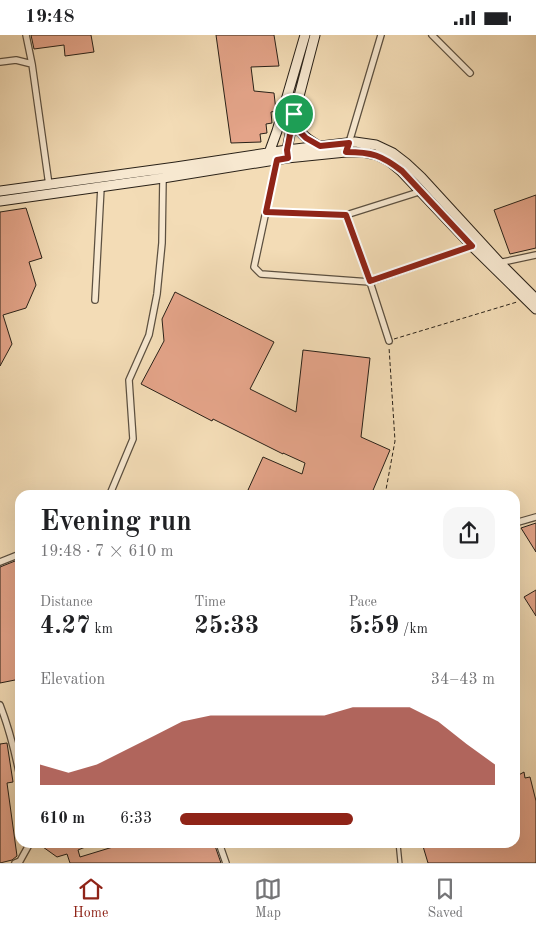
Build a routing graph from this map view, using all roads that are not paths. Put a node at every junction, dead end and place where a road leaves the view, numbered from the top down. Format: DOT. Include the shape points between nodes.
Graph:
graph roads {
  1 [pos="26,35"];
  2 [pos="305,35"];
  3 [pos="315,35"];
  4 [pos="381,35"];
  5 [pos="432,35"];
  6 [pos="0,62"];
  7 [pos="32,65"];
  8 [pos="470,73"];
  9 [pos="294,114"];
  10 [pos="320,146"];
  11 [pos="348,147"];
  12 [pos="287,154"];
  13 [pos="272,158"];
  14 [pos="164,178"];
  15 [pos="49,185"];
  16 [pos="101,187"];
  17 [pos="0,191"];
  18 [pos="422,191"];
  19 [pos="50,194"];
  20 [pos="0,201"];
  21 [pos="266,212"];
  22 [pos="346,215"];
  23 [pos="472,246"];
  24 [pos="536,255"];
  25 [pos="495,263"];
  26 [pos="370,281"];
  27 [pos="531,299"];
  28 [pos="95,301"];
  29 [pos="536,309"];
  30 [pos="388,341"];
  31 [pos="112,490"];
  32 [pos="536,517"];
  33 [pos="520,522"];
  34 [pos="15,556"];
  35 [pos="0,561"];
  36 [pos="0,705"];
  37 [pos="15,753"];
  38 [pos="27,848"];
  39 [pos="222,848"];
  40 [pos="398,848"];
  41 [pos="15,863"];
  42 [pos="226,863"];
  43 [pos="400,863"];
  1 -- 7 [label="street"];
  2 -- 13 [label="street"];
  3 -- 9 [label="street"];
  4 -- 11 [label="street"];
  5 -- 8 [label="street"];
  6 -- 7 [label="street" via="16,60"];
  7 -- 15 [label="street"];
  9 -- 10 [label="street" via="301,133"];
  9 -- 12 [label="street"];
  10 -- 11 [label="street"];
  10 -- 12 [label="street"];
  11 -- 12 [label="street"];
  11 -- 18 [label="street" via="383,158"];
  11 -- 25 [label="street" via="365,143 394,153 421,177"];
  12 -- 13 [label="street"];
  13 -- 14 [label="street"];
  13 -- 15 [label="street" via="176,167"];
  13 -- 21 [label="street"];
  14 -- 16 [label="street"];
  14 -- 31 [label="street" via="162,243 155,302 149,335 129,380 133,439"];
  15 -- 17 [label="street"];
  15 -- 19 [label="street"];
  16 -- 19 [label="street"];
  16 -- 28 [label="street"];
  18 -- 22 [label="street"];
  18 -- 23 [label="street"];
  19 -- 20 [label="street"];
  21 -- 22 [label="street"];
  21 -- 26 [label="street" via="254,267 261,274"];
  22 -- 26 [label="street"];
  23 -- 25 [label="street"];
  23 -- 26 [label="street"];
  24 -- 25 [label="street"];
  25 -- 27 [label="street"];
  26 -- 30 [label="street"];
  27 -- 29 [label="street"];
  32 -- 33 [label="street"];
  34 -- 35 [label="street"];
  36 -- 37 [label="street"];
  38 -- 41 [label="street" via="20,861"];
  39 -- 42 [label="street"];
  40 -- 43 [label="lane"];
}
